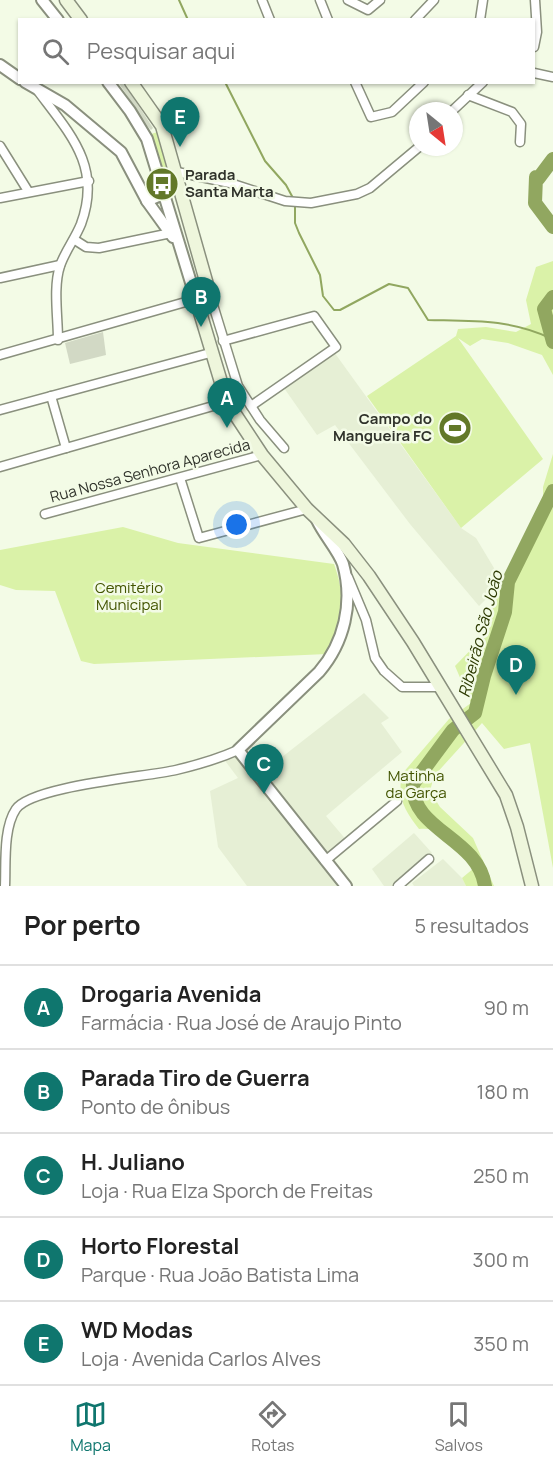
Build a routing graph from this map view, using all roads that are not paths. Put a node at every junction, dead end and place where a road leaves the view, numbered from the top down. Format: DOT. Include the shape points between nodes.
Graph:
graph roads {
  1 [pos="42,0"];
  2 [pos="66,0"];
  3 [pos="262,0"];
  4 [pos="320,0"];
  5 [pos="348,0"];
  6 [pos="380,0"];
  7 [pos="434,0"];
  8 [pos="483,0"];
  9 [pos="535,0"];
  10 [pos="56,18"];
  11 [pos="80,18"];
  12 [pos="269,18"];
  13 [pos="327,18"];
  14 [pos="417,18"];
  15 [pos="480,18"];
  16 [pos="535,42"];
  17 [pos="0,65"];
  18 [pos="535,73"];
  19 [pos="553,77"];
  20 [pos="18,78"];
  21 [pos="29,84"];
  22 [pos="109,84"];
  23 [pos="133,84"];
  24 [pos="356,84"];
  25 [pos="422,84"];
  26 [pos="481,84"];
  27 [pos="36,88"];
  28 [pos="468,95"];
  29 [pos="461,102"];
  30 [pos="520,142"];
  31 [pos="0,146"];
  32 [pos="409,155"];
  33 [pos="177,172"];
  34 [pos="89,181"];
  35 [pos="28,191"];
  36 [pos="0,198"];
  37 [pos="164,198"];
  38 [pos="147,201"];
  39 [pos="174,238"];
  40 [pos="75,240"];
  41 [pos="60,266"];
  42 [pos="0,278"];
  43 [pos="210,295"];
  44 [pos="195,299"];
  45 [pos="58,340"];
  46 [pos="223,341"];
  47 [pos="210,353"];
  48 [pos="0,355"];
  49 [pos="51,396"];
  50 [pos="227,402"];
  51 [pos="251,406"];
  52 [pos="0,410"];
  53 [pos="66,448"];
  54 [pos="284,448"];
  55 [pos="262,455"];
  56 [pos="0,467"];
  57 [pos="180,478"];
  58 [pos="45,514"];
  59 [pos="312,514"];
  60 [pos="342,563"];
  61 [pos="440,687"];
  62 [pos="238,750"];
  63 [pos="397,801"];
  64 [pos="429,859"];
  65 [pos="325,861"];
  66 [pos="5,886"];
  67 [pos="346,886"];
  68 [pos="398,886"];
  69 [pos="532,886"];
  1 -- 10 [label="street"];
  2 -- 11 [label="main road"];
  3 -- 12 [label="street"];
  4 -- 13 [label="street"];
  5 -- 6 [label="street" via="368,10"];
  7 -- 14 [label="street"];
  8 -- 15 [label="street"];
  9 -- 16 [label="street"];
  17 -- 20 [label="street"];
  18 -- 19 [label="street"];
  21 -- 27 [label="street"];
  22 -- 37 [label="street" via="147,139"];
  23 -- 33 [label="main road" via="158,117"];
  24 -- 25 [label="street" via="371,117 392,112"];
  26 -- 28 [label="street"];
  27 -- 34 [label="street" via="78,149"];
  27 -- 38 [label="street" via="86,121 122,152"];
  28 -- 29 [label="street"];
  28 -- 30 [label="street" via="512,112 521,124"];
  31 -- 35 [label="street"];
  32 -- 33 [label="street" via="357,194 301,203"];
  33 -- 43 [label="main road"];
  34 -- 35 [label="street"];
  34 -- 40 [label="street"];
  35 -- 36 [label="street"];
  37 -- 38 [label="street"];
  37 -- 39 [label="street"];
  38 -- 39 [label="street"];
  39 -- 40 [label="street" via="99,248 86,247"];
  39 -- 44 [label="street"];
  40 -- 41 [label="street"];
  41 -- 42 [label="street"];
  41 -- 45 [label="street"];
  43 -- 44 [label="main road"];
  43 -- 46 [label="street"];
  44 -- 45 [label="street"];
  44 -- 47 [label="main road"];
  45 -- 48 [label="street"];
  46 -- 51 [label="street" via="238,386"];
  46 -- 51 [label="street" via="311,316 336,346"];
  47 -- 49 [label="street"];
  47 -- 50 [label="main road"];
  49 -- 52 [label="street"];
  49 -- 53 [label="street"];
  50 -- 53 [label="street"];
  50 -- 55 [label="main road"];
  51 -- 54 [label="street"];
  53 -- 56 [label="street"];
  55 -- 57 [label="street, Rua Nossa Senhora Aparecida"];
  55 -- 59 [label="main road"];
  57 -- 58 [label="street, Rua Nossa Senhora Aparecida"];
  57 -- 59 [label="street" via="199,538"];
  59 -- 60 [label="street"];
  59 -- 61 [label="main road" via="344,544 369,576"];
  60 -- 61 [label="street" via="366,620 375,658 384,671 402,687"];
  60 -- 62 [label="street" via="345,621 337,648 319,672"];
  61 -- 69 [label="main road" via="513,811"];
  62 -- 65 [label="street"];
  62 -- 66 [label="street" via="177,770 90,784 26,800 13,815"];
  63 -- 65 [label="street"];
  64 -- 68 [label="street"];
  65 -- 67 [label="street"];
}
